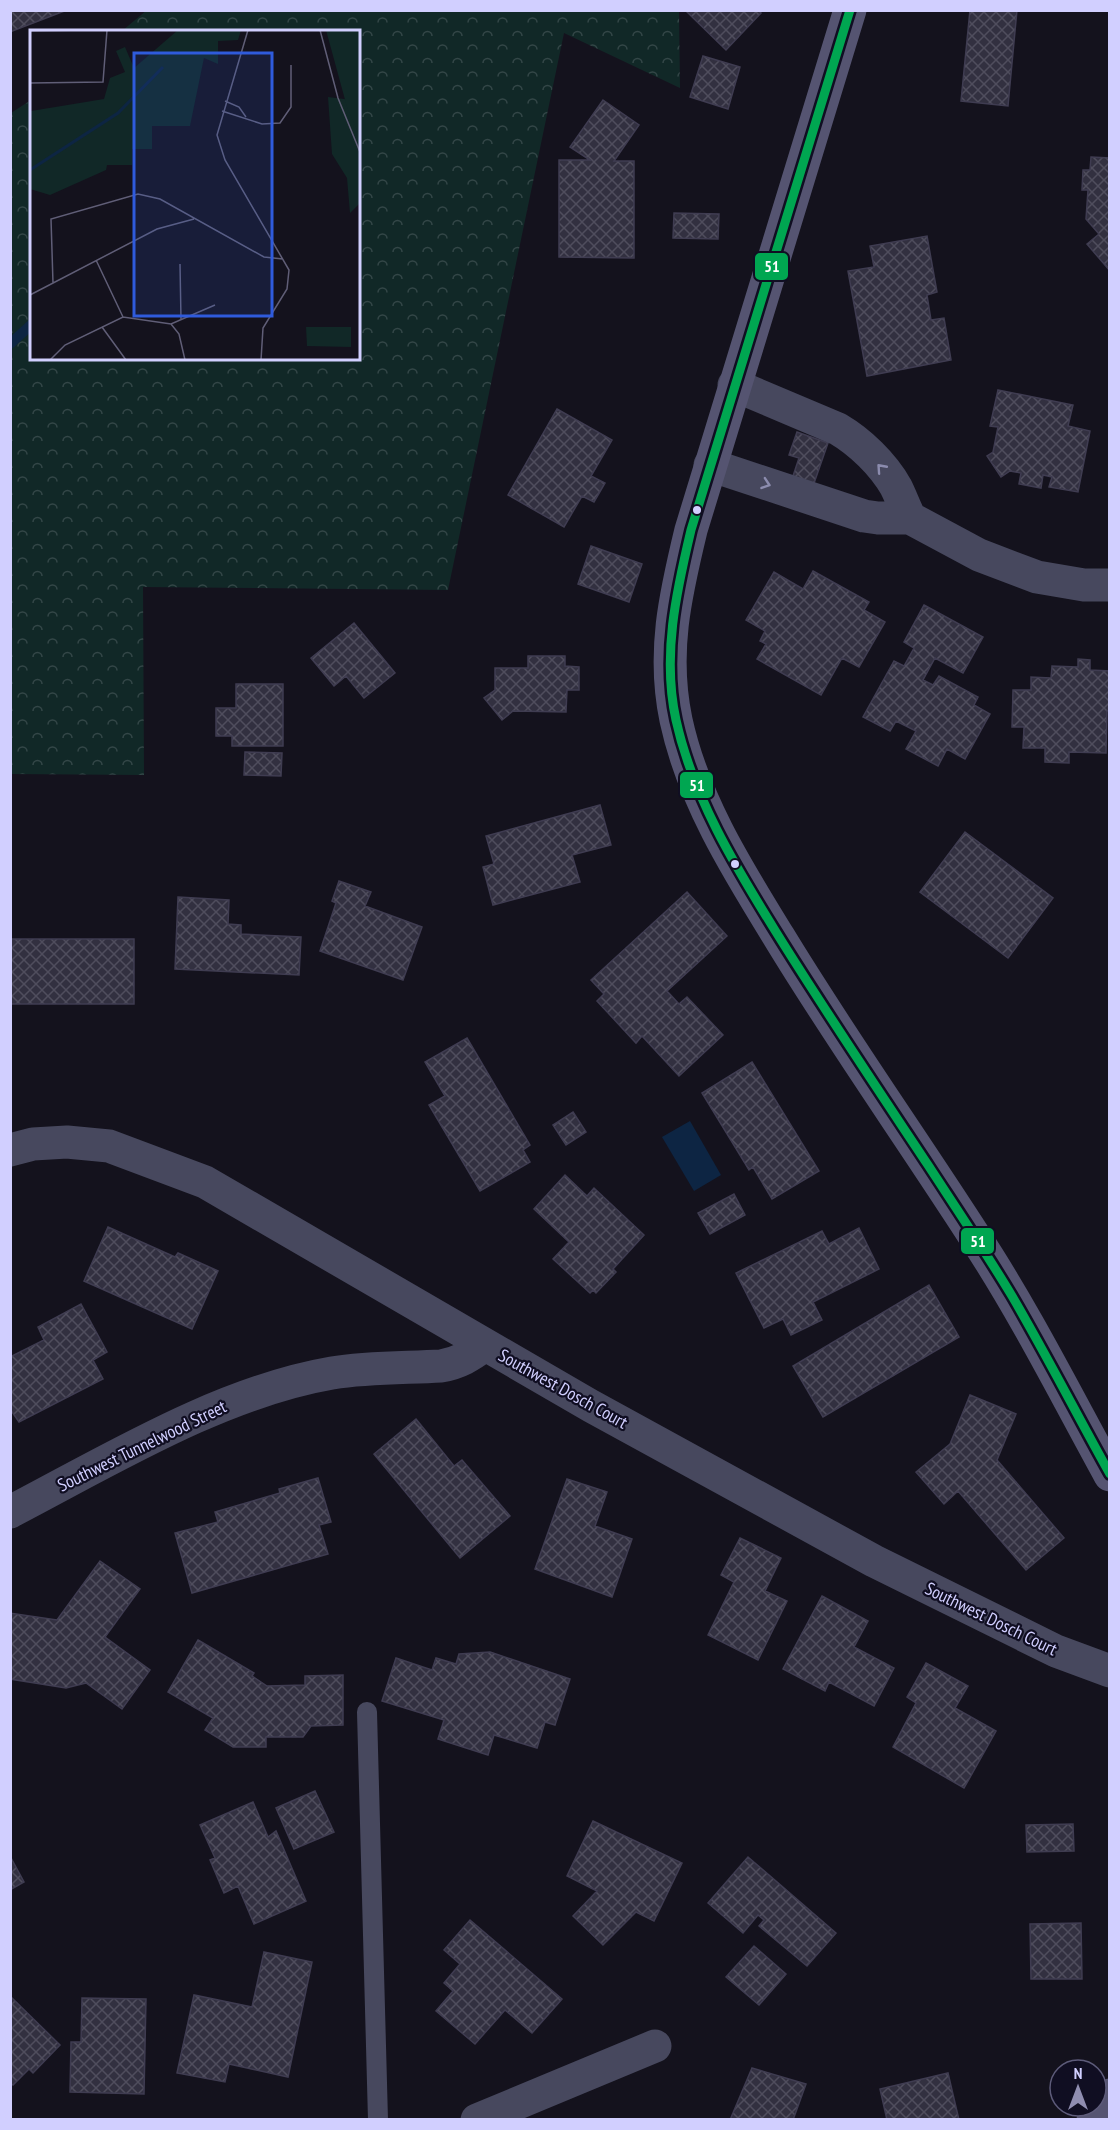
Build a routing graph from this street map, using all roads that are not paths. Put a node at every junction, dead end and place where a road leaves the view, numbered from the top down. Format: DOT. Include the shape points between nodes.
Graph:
graph roads {
  1 [pos="850,10"];
  2 [pos="734,385"];
  3 [pos="710,465"];
  4 [pos="910,518"];
  5 [pos="1110,585"];
  6 [pos="10,1150"];
  7 [pos="485,1346"];
  8 [pos="1110,1475"];
  9 [pos="10,1512"];
  10 [pos="1110,1671"];
  11 [pos="367,1712"];
  12 [pos="655,2046"];
  13 [pos="1110,2095"];
  14 [pos="378,2120"];
  15 [pos="477,2120"];
  16 [pos="1093,2120"];
  1 -- 2 [label="street"];
  2 -- 3 [label="street"];
  4 -- 2 [label="street, one-way" via="896,486 849,436"];
  3 -- 4 [label="street, one-way" via="864,516"];
  3 -- 8 [label="street" via="686,550 670,629 675,718 700,795 733,862 812,992 977,1239"];
  4 -- 5 [label="street" via="979,555 1036,577"];
  6 -- 7 [label="street, Southwest Dosch Court" via="67,1142 109,1146 205,1182"];
  7 -- 9 [label="street, Southwest Tunnelwood Street" via="454,1364 332,1373 228,1403"];
  7 -- 10 [label="street, Southwest Dosch Court" via="874,1562 1056,1651"];
  11 -- 14 [label="lane"];
  12 -- 15 [label="street"];
  13 -- 16 [label="street"];
}
